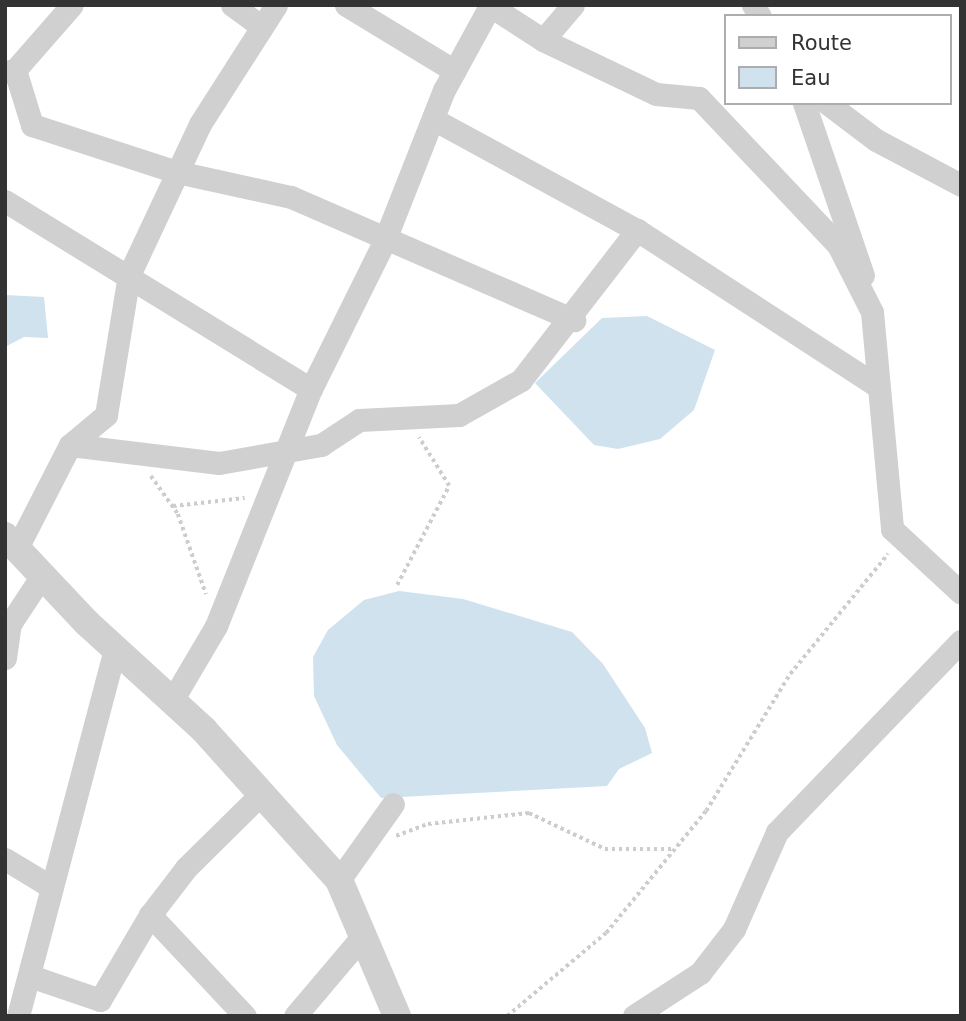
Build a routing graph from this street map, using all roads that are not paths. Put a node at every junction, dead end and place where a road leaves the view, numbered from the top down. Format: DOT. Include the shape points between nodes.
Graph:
graph roads {
  1 [pos="72,5"];
  2 [pos="232,5"];
  3 [pos="276,5"];
  4 [pos="346,5"];
  5 [pos="490,5"];
  6 [pos="573,5"];
  7 [pos="262,27"];
  8 [pos="543,40"];
  9 [pos="10,71"];
  10 [pos="455,71"];
  11 [pos="805,105"];
  12 [pos="830,105"];
  13 [pos="433,119"];
  14 [pos="177,172"];
  15 [pos="961,185"];
  16 [pos="5,201"];
  17 [pos="637,230"];
  18 [pos="384,242"];
  19 [pos="129,275"];
  20 [pos="872,312"];
  21 [pos="574,320"];
  22 [pos="879,387"];
  23 [pos="311,389"];
  24 [pos="70,445"];
  25 [pos="289,454"];
  26 [pos="11,542"];
  27 [pos="43,574"];
  28 [pos="961,593"];
  29 [pos="961,641"];
  30 [pos="115,650"];
  31 [pos="5,658"];
  32 [pos="173,699"];
  33 [pos="259,796"];
  34 [pos="393,804"];
  35 [pos="5,859"];
  36 [pos="339,880"];
  37 [pos="48,885"];
  38 [pos="150,915"];
  39 [pos="361,938"];
  40 [pos="30,976"];
  41 [pos="18,1016"];
  42 [pos="245,1016"];
  43 [pos="295,1016"];
  44 [pos="397,1016"];
  45 [pos="634,1016"];
  1 -- 9 [label="street"];
  2 -- 7 [label="street"];
  3 -- 7 [label="street"];
  4 -- 10 [label="street"];
  5 -- 8 [label="street"];
  5 -- 10 [label="street"];
  6 -- 8 [label="street"];
  7 -- 14 [label="street"];
  8 -- 20 [label="street" via="656,94 699,98 838,245"];
  9 -- 14 [label="street" via="32,125"];
  10 -- 13 [label="street"];
  11 -- 20 [label="street" via="859,253"];
  12 -- 15 [label="street" via="876,140"];
  13 -- 17 [label="street"];
  13 -- 18 [label="street"];
  14 -- 18 [label="street" via="291,197"];
  14 -- 19 [label="street"];
  16 -- 19 [label="street"];
  17 -- 21 [label="street"];
  17 -- 22 [label="street"];
  18 -- 21 [label="street"];
  18 -- 23 [label="street"];
  19 -- 23 [label="street"];
  19 -- 24 [label="street" via="106,415"];
  20 -- 22 [label="street"];
  21 -- 25 [label="street" via="522,380 459,415 403,422 359,420 321,445"];
  22 -- 28 [label="street" via="892,529"];
  23 -- 25 [label="street"];
  24 -- 25 [label="street" via="219,463"];
  24 -- 26 [label="street"];
  25 -- 32 [label="street" via="216,626"];
  26 -- 27 [label="street"];
  27 -- 30 [label="street"];
  27 -- 31 [label="street" via="10,624"];
  29 -- 45 [label="street" via="777,832 734,929 700,973"];
  30 -- 32 [label="street"];
  30 -- 37 [label="street"];
  32 -- 33 [label="street"];
  33 -- 36 [label="street"];
  33 -- 38 [label="street" via="186,868"];
  34 -- 36 [label="street"];
  35 -- 37 [label="street"];
  36 -- 39 [label="street"];
  37 -- 40 [label="street"];
  38 -- 40 [label="street" via="100,1000"];
  38 -- 42 [label="street"];
  39 -- 43 [label="street"];
  39 -- 44 [label="street"];
  40 -- 41 [label="street"];
}
